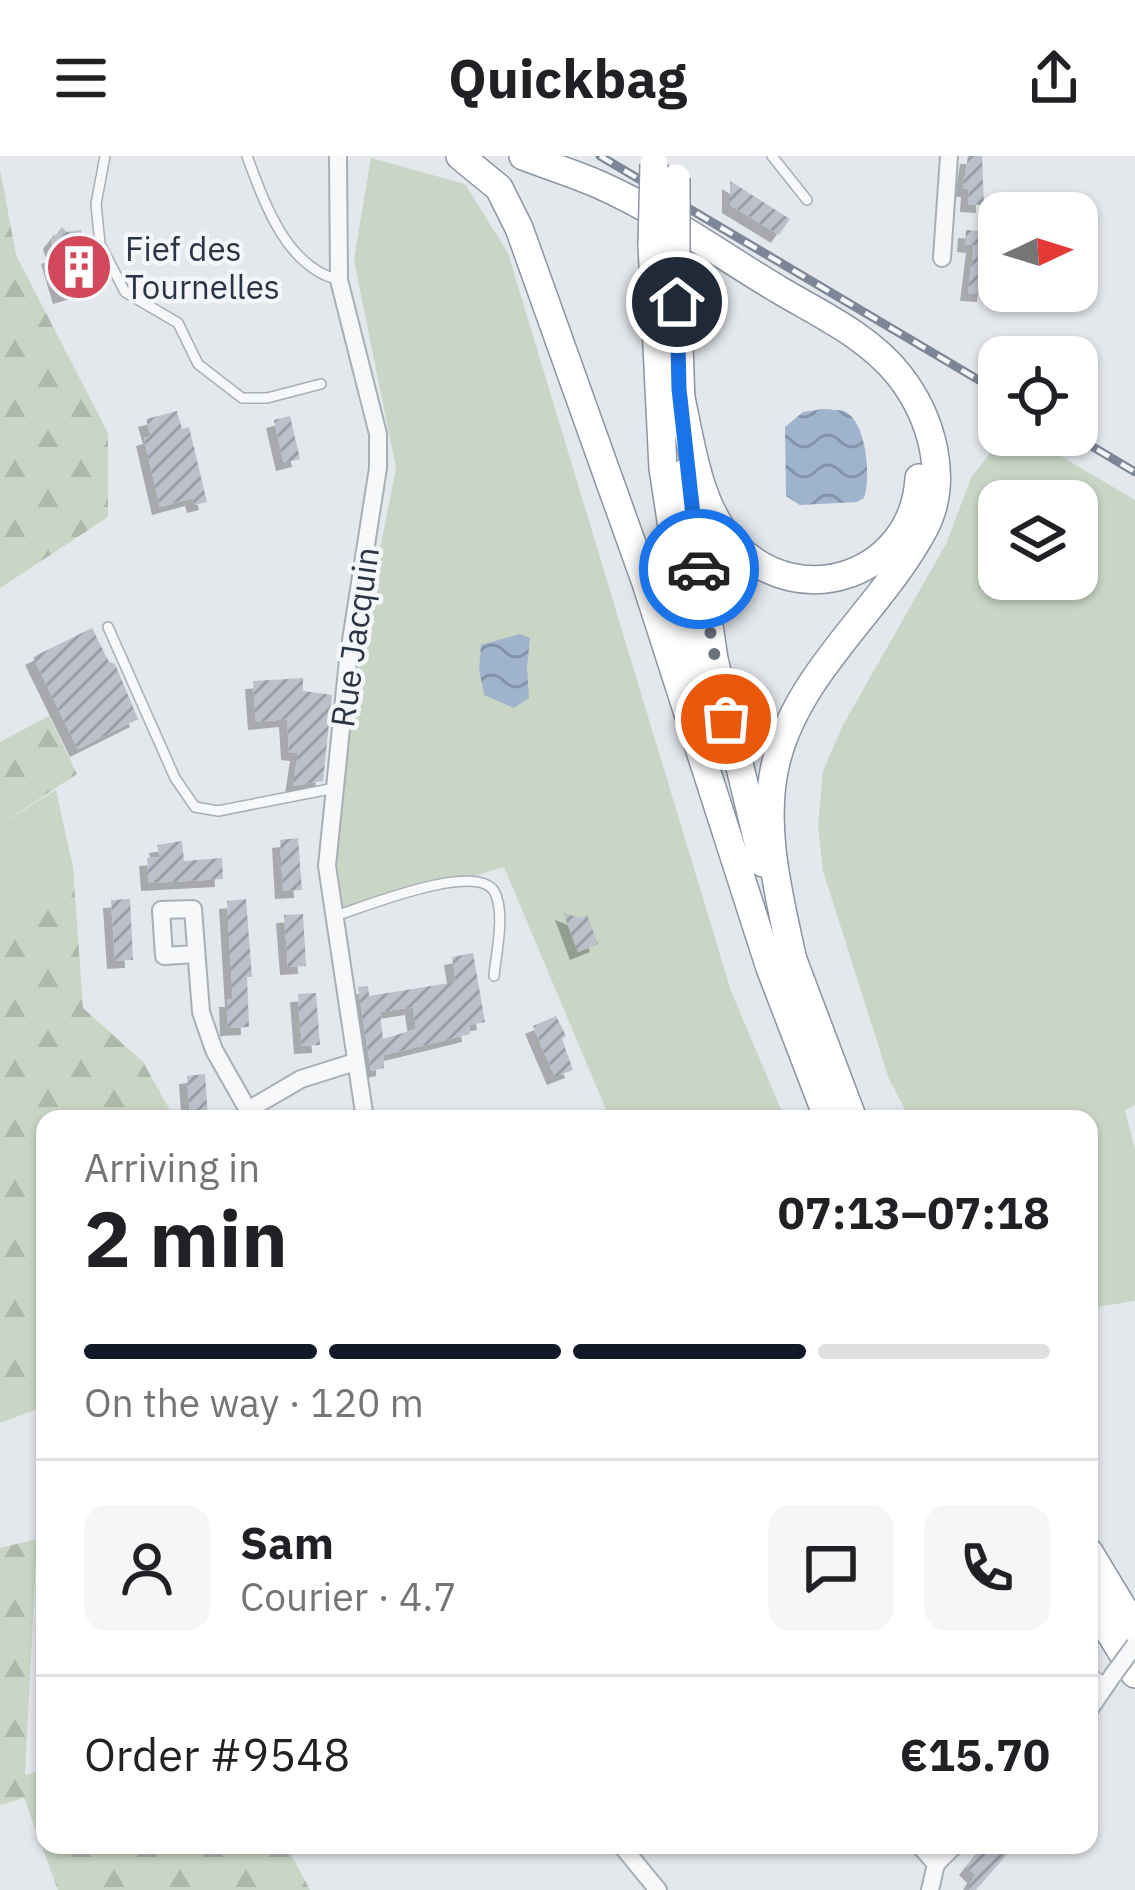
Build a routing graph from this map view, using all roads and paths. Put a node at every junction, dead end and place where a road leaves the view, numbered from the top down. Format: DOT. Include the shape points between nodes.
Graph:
graph roads {
  1 [pos="105,156"];
  2 [pos="247,156"];
  3 [pos="338,156"];
  4 [pos="460,156"];
  5 [pos="497,156"];
  6 [pos="523,156"];
  7 [pos="772,156"];
  8 [pos="949,156"];
  9 [pos="665,164"];
  10 [pos="807,200"];
  11 [pos="664,251"];
  12 [pos="942,258"];
  13 [pos="339,280"];
  14 [pos="321,384"];
  15 [pos="679,389"];
  16 [pos="108,627"];
  17 [pos="335,788"];
  18 [pos="733,847"];
  19 [pos="332,917"];
  20 [pos="196,954"];
  21 [pos="794,965"];
  22 [pos="494,976"];
  23 [pos="355,1062"];
  24 [pos="249,1110"];
  25 [pos="257,1110"];
  26 [pos="363,1110"];
  27 [pos="825,1110"];
  28 [pos="850,1110"];
  29 [pos="1098,1567"];
  30 [pos="1098,1622"];
  31 [pos="1135,1628"];
  32 [pos="1135,1645"];
  33 [pos="1119,1678"];
  34 [pos="1098,1700"];
  35 [pos="628,1854"];
  36 [pos="927,1854"];
  37 [pos="946,1854"];
  38 [pos="936,1864"];
  39 [pos="658,1890"];
  40 [pos="930,1890"];
  1 -- 14 [label="lane" via="96,204 100,244 125,292 178,323 198,364 242,398"];
  2 -- 13 [label="lane" via="288,245"];
  3 -- 13 [label="street, Rue Jacquin"];
  4 -- 18 [label="highway" via="499,188 519,228"];
  5 -- 15 [label="highway" via="609,201 873,366 907,419 918,455 918,491 889,549 870,567 830,578 784,575 748,557 712,510"];
  6 -- 21 [label="highway" via="603,186 861,339 898,374 926,422 936,475 925,527 805,696 778,754 772,835"];
  7 -- 10 [label="lane"];
  8 -- 12 [label="street"];
  9 -- 11 [label="highway, bridge"];
  11 -- 15 [label="highway"];
  11 -- 18 [label="highway" via="658,406 670,528"];
  13 -- 17 [label="street, Rue Jacquin" via="378,434 378,468"];
  15 -- 21 [label="highway" via="718,679"];
  16 -- 17 [label="lane" via="175,778 196,807 218,811"];
  17 -- 19 [label="street, Rue Jacquin" via="327,866"];
  18 -- 27 [label="highway"];
  19 -- 22 [label="lane" via="476,878 496,898"];
  19 -- 23 [label="street, Rue Jacquin"];
  20 -- 24 [label="street" via="201,1012"];
  21 -- 28 [label="highway"];
  23 -- 25 [label="street" via="301,1079"];
  23 -- 26 [label="street, Rue Jacquin"];
  29 -- 31 [label="highway"];
  30 -- 33 [label="highway"];
  32 -- 33 [label="street, bridge"];
  33 -- 34 [label="street"];
  35 -- 39 [label="street"];
  36 -- 38 [label="street"];
  37 -- 38 [label="street"];
  38 -- 40 [label="street"];
}
